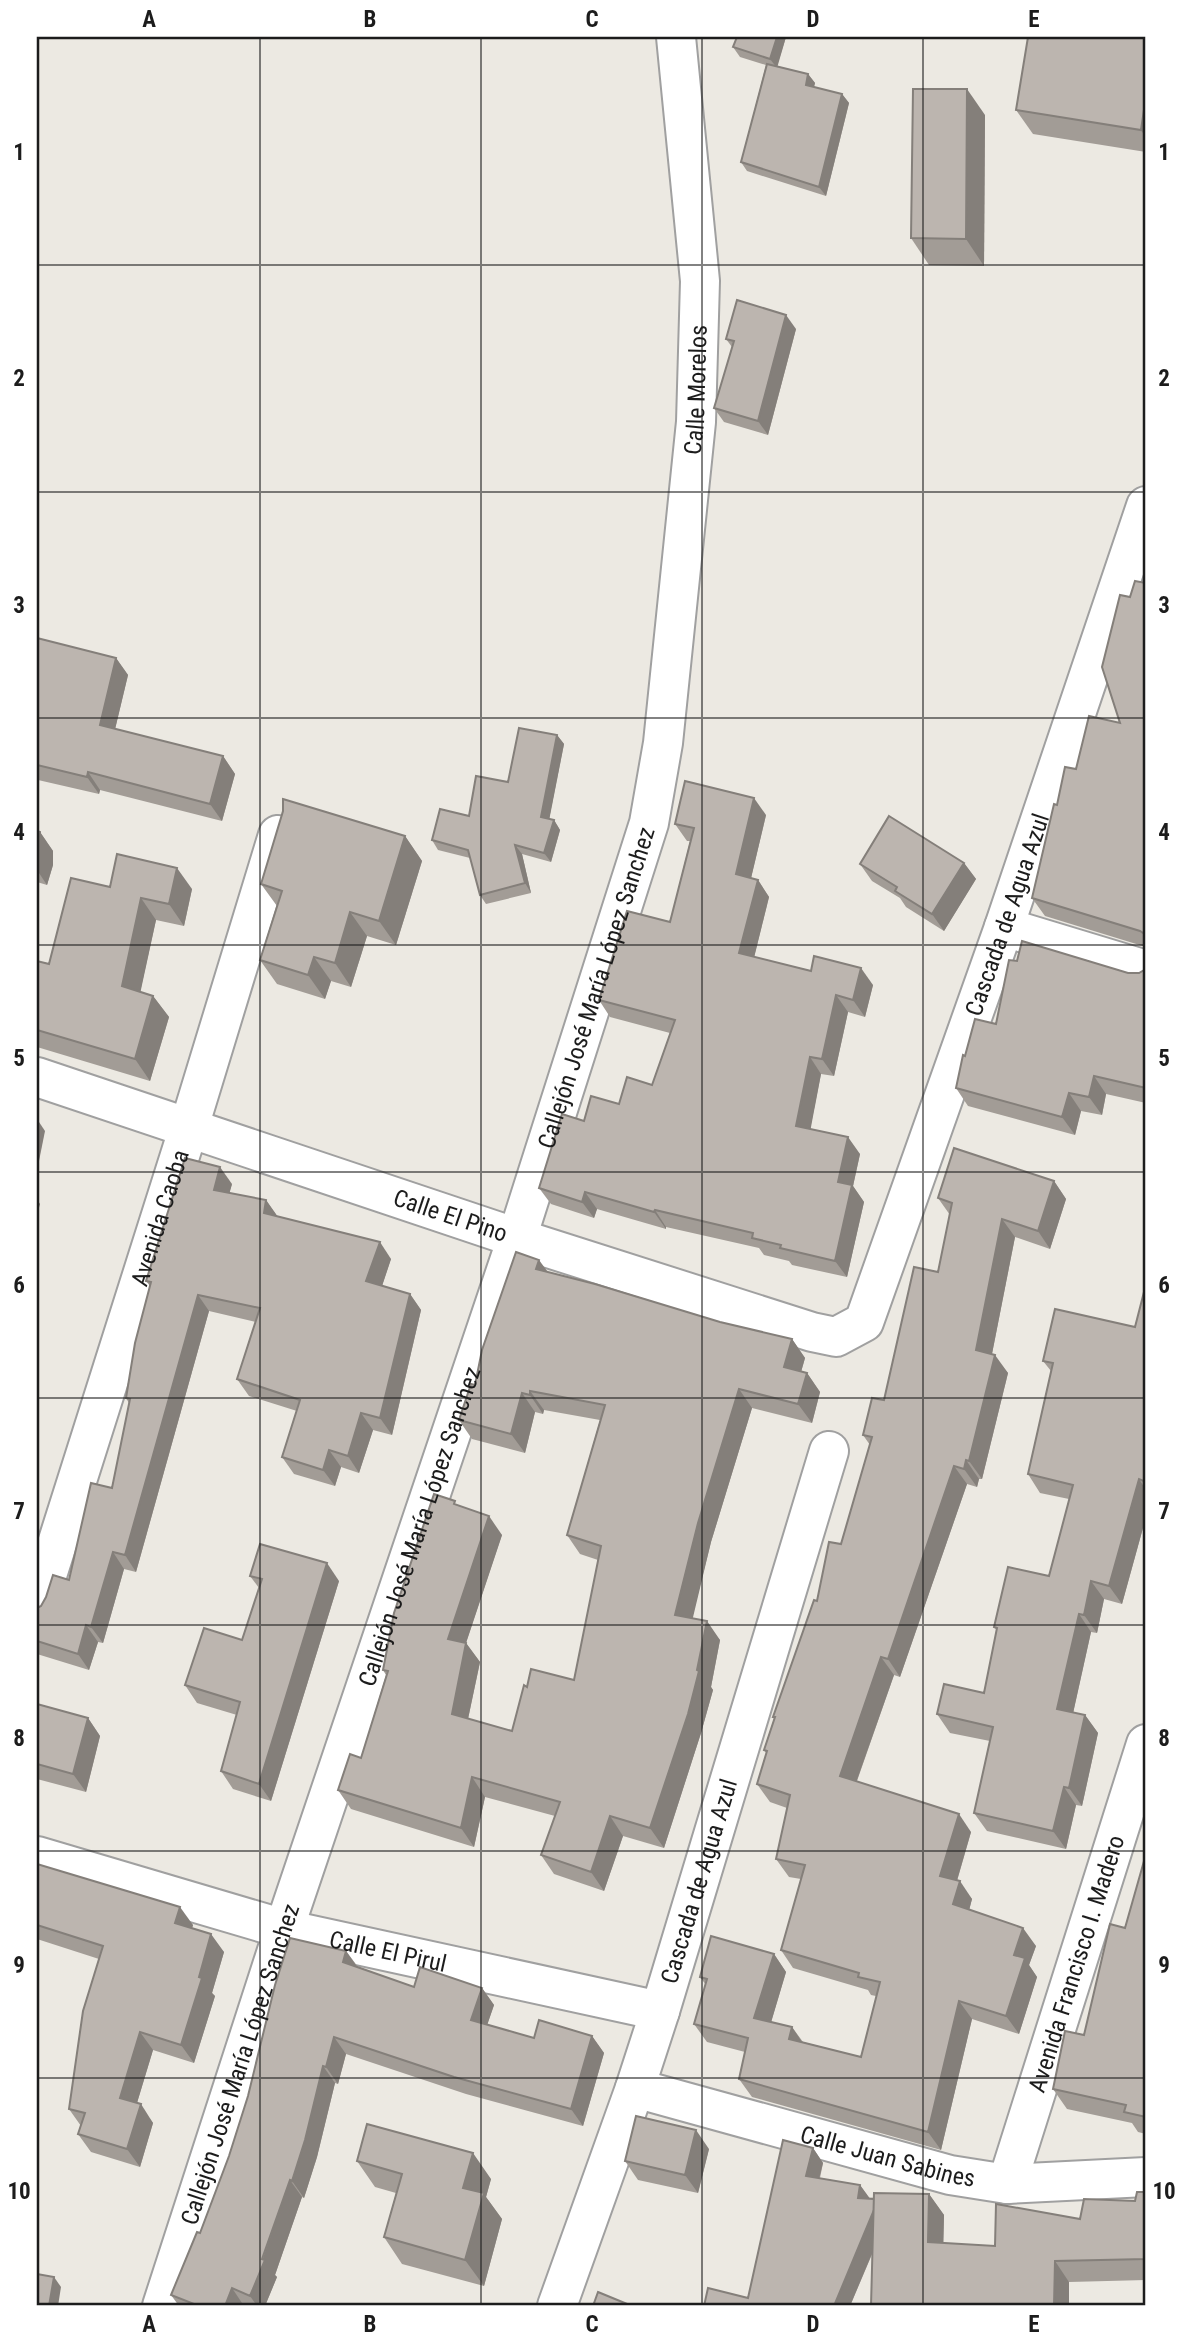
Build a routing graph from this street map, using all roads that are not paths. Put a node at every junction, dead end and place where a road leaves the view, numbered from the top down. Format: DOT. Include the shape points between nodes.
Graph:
graph roads {
  1 [pos="676,37"];
  2 [pos="1146,506"];
  3 [pos="663,743"];
  4 [pos="279,829"];
  5 [pos="1004,927"];
  6 [pos="1146,970"];
  7 [pos="37,1077"];
  8 [pos="189,1127"];
  9 [pos="517,1238"];
  10 [pos="864,1322"];
  11 [pos="829,1451"];
  12 [pos="37,1607"];
  13 [pos="1146,1744"];
  14 [pos="37,1856"];
  15 [pos="284,1928"];
  16 [pos="660,2011"];
  17 [pos="635,2088"];
  18 [pos="1146,2177"];
  19 [pos="1007,2184"];
  20 [pos="162,2306"];
  21 [pos="557,2306"];
  1 -- 3 [label="street, Calle Morelos" via="701,281 696,422"];
  2 -- 5 [label="street, Cascada de Agua Azul"];
  3 -- 9 [label="street, Callejón José María López Sanchez" via="649,823"];
  4 -- 8 [label="street, Avenida Caoba"];
  5 -- 6 [label="street"];
  5 -- 10 [label="street, Cascada de Agua Azul"];
  7 -- 8 [label="street, Calle El Pino"];
  8 -- 9 [label="street, Calle El Pino"];
  8 -- 12 [label="street, Avenida Caoba"];
  9 -- 10 [label="street, Calle El Pino" via="812,1332 836,1336"];
  9 -- 15 [label="street, Callejón José María López Sanchez"];
  11 -- 16 [label="street, Cascada de Agua Azul"];
  13 -- 19 [label="street, Avenida Francisco I. Madero"];
  14 -- 15 [label="street, Calle El Pirul"];
  15 -- 16 [label="street, Calle El Pirul"];
  15 -- 20 [label="street, Callejón José María López Sanchez"];
  16 -- 17 [label="street, Cascada de Agua Azul"];
  17 -- 19 [label="street, Calle Juan Sabines" via="950,2175"];
  17 -- 21 [label="street, Cascada de Agua Azul"];
  18 -- 19 [label="street, Calle Juan Sabines"];
}
